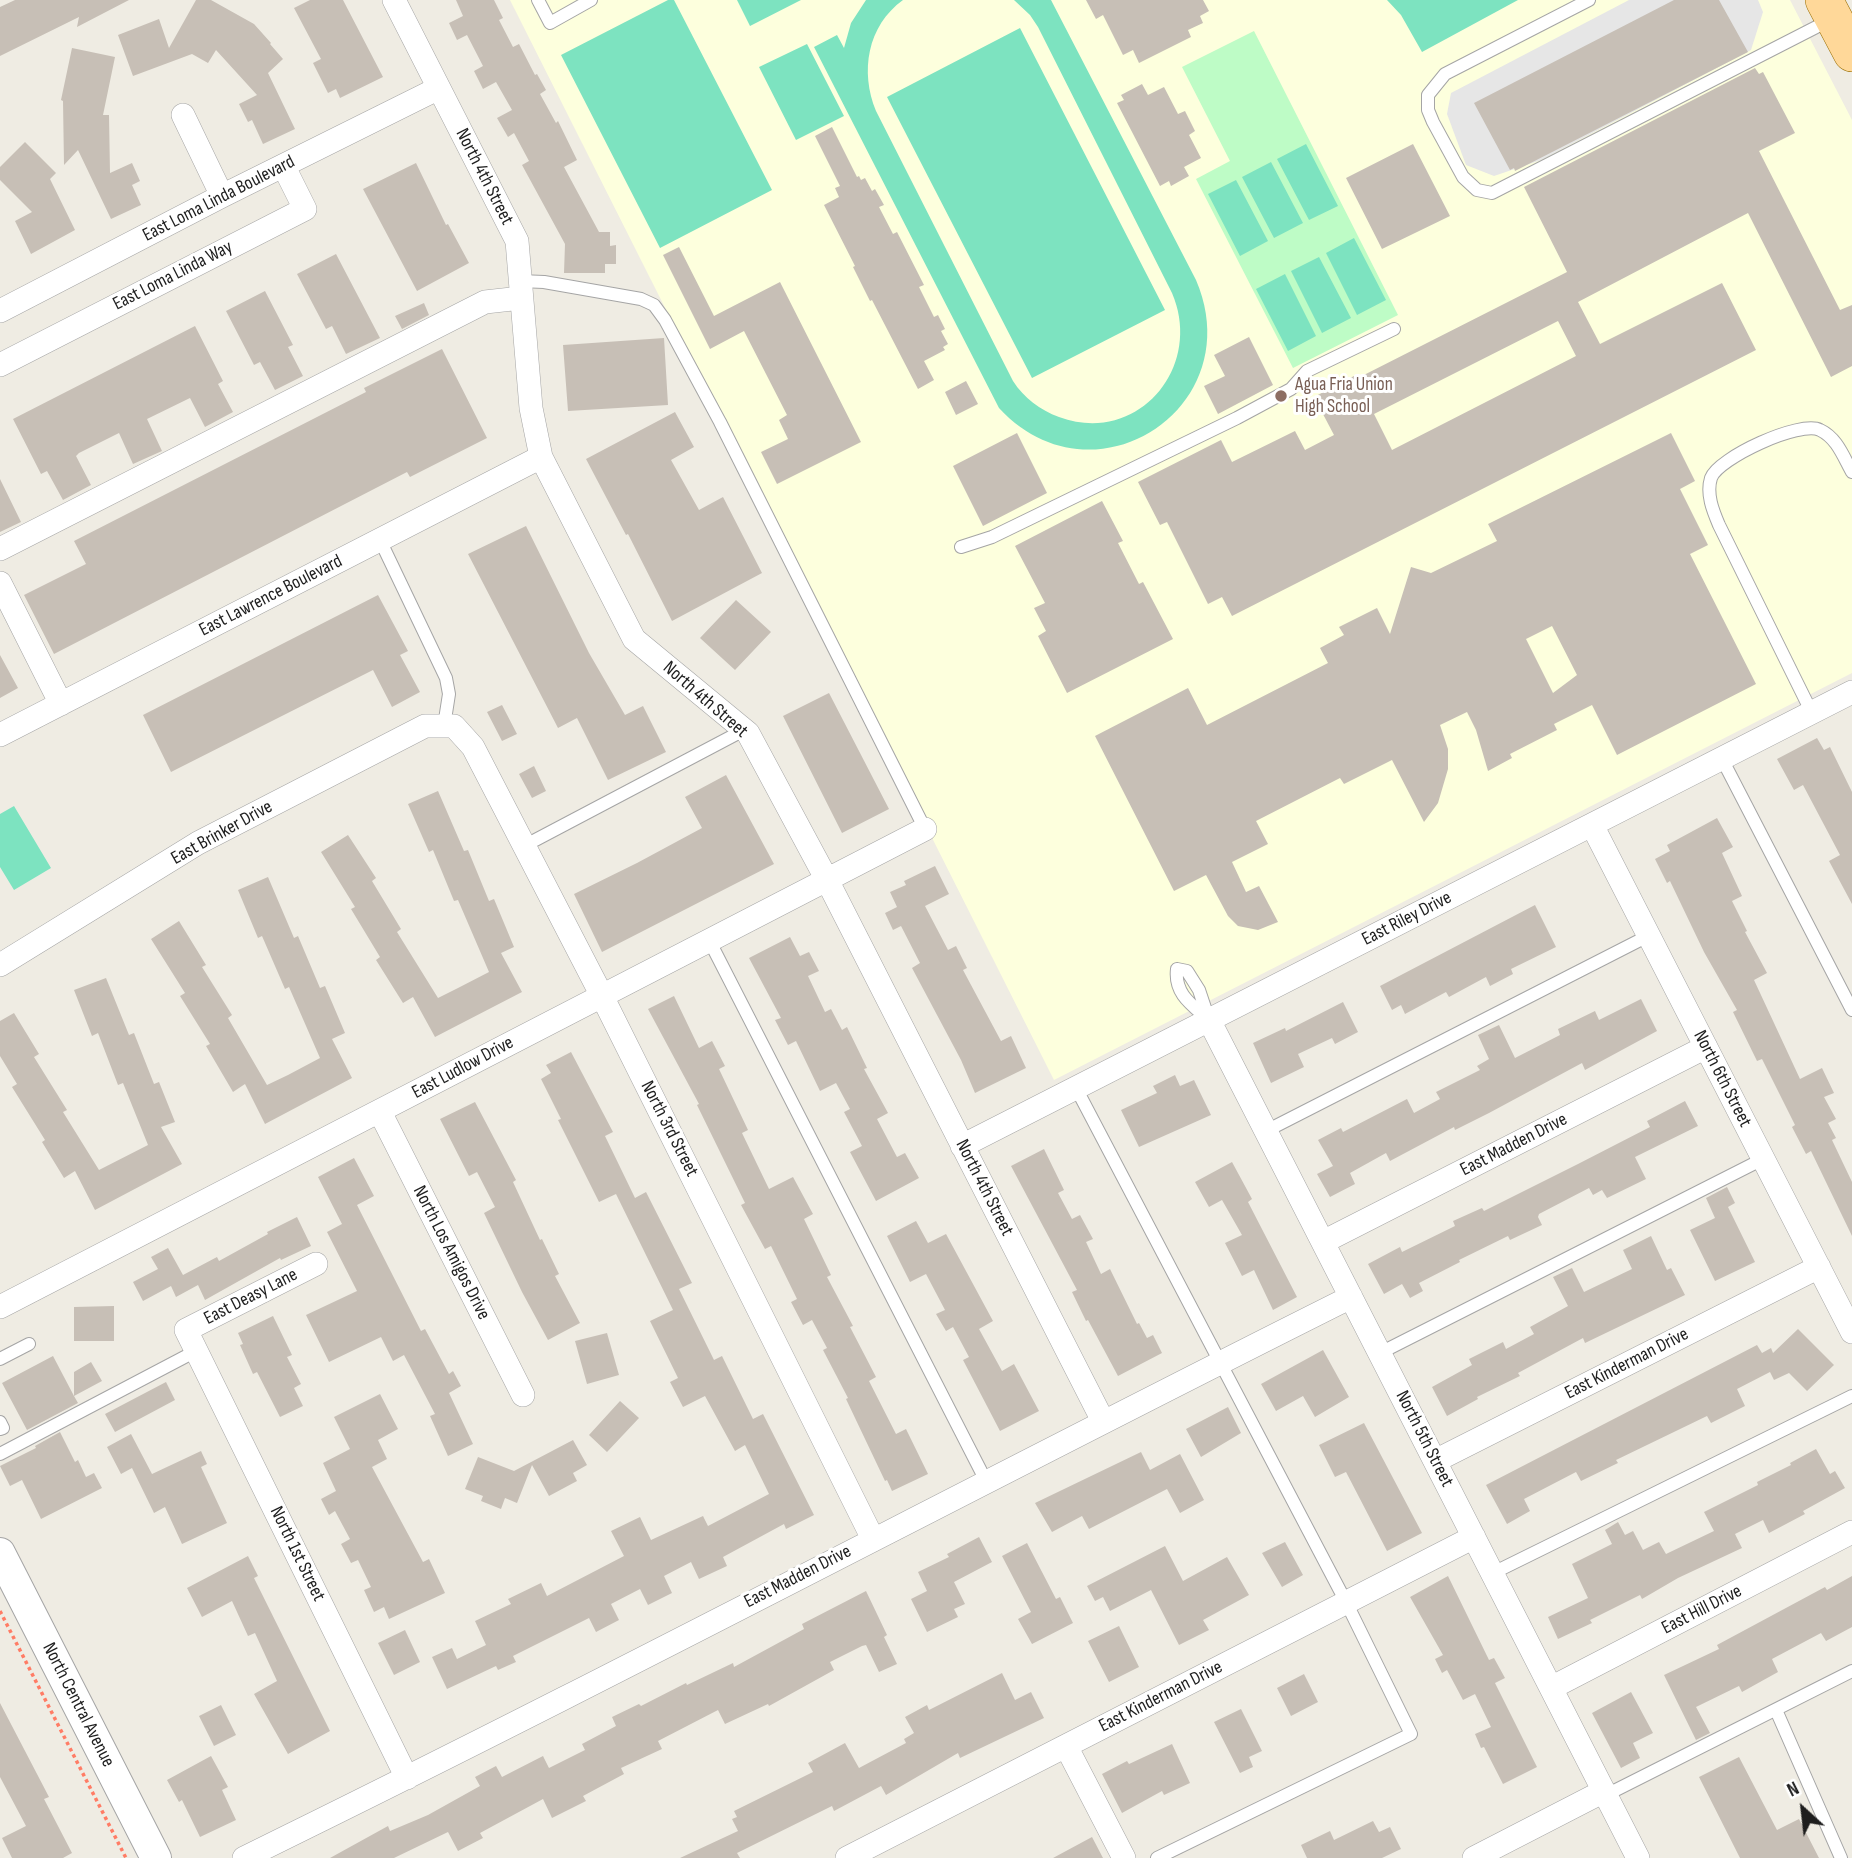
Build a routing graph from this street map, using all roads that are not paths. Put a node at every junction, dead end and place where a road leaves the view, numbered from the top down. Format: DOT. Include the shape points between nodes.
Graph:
graph roads {
  1 [pos="394,0"];
  2 [pos="538,0"];
  3 [pos="591,0"];
  4 [pos="1589,0"];
  5 [pos="1841,25"];
  6 [pos="439,88"];
  7 [pos="183,115"];
  8 [pos="284,167"];
  9 [pos="222,196"];
  10 [pos="521,289"];
  11 [pos="0,310"];
  12 [pos="1394,329"];
  13 [pos="0,365"];
  14 [pos="541,457"];
  15 [pos="1852,472"];
  16 [pos="380,540"];
  17 [pos="961,547"];
  18 [pos="0,549"];
  19 [pos="0,583"];
  20 [pos="1852,692"];
  21 [pos="61,704"];
  22 [pos="1812,713"];
  23 [pos="449,726"];
  24 [pos="744,730"];
  25 [pos="0,735"];
  26 [pos="1722,759"];
  27 [pos="1592,825"];
  28 [pos="925,829"];
  29 [pos="524,846"];
  30 [pos="827,880"];
  31 [pos="1648,936"];
  32 [pos="709,940"];
  33 [pos="0,965"];
  34 [pos="602,996"];
  35 [pos="1852,1010"];
  36 [pos="1209,1020"];
  37 [pos="1706,1047"];
  38 [pos="1076,1088"];
  39 [pos="380,1112"];
  40 [pos="1266,1131"];
  41 [pos="962,1146"];
  42 [pos="1763,1159"];
  43 [pos="1323,1242"];
  44 [pos="316,1264"];
  45 [pos="1819,1267"];
  46 [pos="1351,1297"];
  47 [pos="0,1307"];
  48 [pos="186,1330"];
  49 [pos="1852,1332"];
  50 [pos="29,1344"];
  51 [pos="196,1351"];
  52 [pos="1380,1353"];
  53 [pos="0,1359"];
  54 [pos="1220,1362"];
  55 [pos="523,1395"];
  56 [pos="1852,1396"];
  57 [pos="1103,1421"];
  58 [pos="0,1422"];
  59 [pos="0,1429"];
  60 [pos="0,1454"];
  61 [pos="1435,1461"];
  62 [pos="986,1481"];
  63 [pos="1852,1532"];
  64 [pos="1474,1537"];
  65 [pos="873,1539"];
  66 [pos="0,1553"];
  67 [pos="1493,1573"];
  68 [pos="1346,1602"];
  69 [pos="1852,1671"];
  70 [pos="1551,1688"];
  71 [pos="1776,1710"];
  72 [pos="1066,1746"];
  73 [pos="408,1778"];
  74 [pos="1605,1793"];
  75 [pos="876,1852"];
  76 [pos="156,1858"];
  77 [pos="244,1858"];
  78 [pos="847,1858"];
  79 [pos="1124,1858"];
  80 [pos="1157,1858"];
  81 [pos="1474,1858"];
  82 [pos="1639,1858"];
  83 [pos="1841,1858"];
  1 -- 6 [label="street, North 4th Street"];
  2 -- 3 [label="lane" via="550,23"];
  4 -- 5 [label="lane" via="1445,74 1428,95 1433,122 1463,177 1477,190 1492,192"];
  6 -- 8 [label="street, East Loma Linda Boulevard"];
  6 -- 10 [label="street, North 4th Street" via="517,241"];
  7 -- 9 [label="street"];
  8 -- 9 [label="street, East Loma Linda Boulevard"];
  8 -- 13 [label="street, East Loma Linda Way" via="305,209"];
  9 -- 11 [label="street, East Loma Linda Boulevard"];
  10 -- 14 [label="street, North 4th Street" via="531,408"];
  10 -- 18 [label="street" via="485,302"];
  10 -- 28 [label="lane" via="544,282 654,305 720,422"];
  12 -- 17 [label="lane" via="1307,371 1291,389 1237,418 992,537"];
  14 -- 16 [label="street, East Lawrence Boulevard"];
  14 -- 24 [label="street, North 4th Street" via="634,639"];
  15 -- 22 [label="lane" via="1834,439 1818,428 1774,437 1719,467 1711,478 1710,503 1718,525"];
  16 -- 21 [label="street, East Lawrence Boulevard"];
  16 -- 23 [label="lane" via="446,678"];
  19 -- 21 [label="street"];
  20 -- 22 [label="street, East Riley Drive"];
  21 -- 25 [label="street, East Lawrence Boulevard"];
  22 -- 26 [label="street, East Riley Drive"];
  23 -- 29 [label="street, North 3rd Street" via="473,747"];
  23 -- 33 [label="street, East Brinker Drive" via="425,726 198,843"];
  24 -- 29 [label="lane"];
  24 -- 30 [label="street, North 4th Street"];
  26 -- 27 [label="street, East Riley Drive"];
  26 -- 35 [label="lane"];
  27 -- 31 [label="street, North 6th Street"];
  27 -- 36 [label="street, East Riley Drive"];
  28 -- 30 [label="street, East Ludlow Drive"];
  29 -- 34 [label="street, North 3rd Street"];
  30 -- 32 [label="street, East Ludlow Drive"];
  30 -- 41 [label="street, North 4th Street"];
  31 -- 37 [label="street, North 6th Street"];
  31 -- 40 [label="lane"];
  32 -- 34 [label="street, East Ludlow Drive"];
  32 -- 62 [label="lane"];
  34 -- 39 [label="street, East Ludlow Drive"];
  34 -- 65 [label="street, North 3rd Street"];
  36 -- 38 [label="street, East Riley Drive"];
  36 -- 40 [label="street, North 5th Street"];
  37 -- 42 [label="street, North 6th Street"];
  37 -- 43 [label="street, East Madden Drive"];
  38 -- 41 [label="street, East Riley Drive"];
  38 -- 54 [label="lane"];
  39 -- 47 [label="street, East Ludlow Drive"];
  39 -- 55 [label="street, North Los Amigos Drive"];
  40 -- 43 [label="street, North 5th Street"];
  41 -- 57 [label="street, North 4th Street"];
  42 -- 45 [label="street, North 6th Street"];
  42 -- 52 [label="lane"];
  43 -- 46 [label="street, North 5th Street"];
  44 -- 48 [label="street, East Deasy Lane"];
  45 -- 49 [label="street, North 6th Street"];
  45 -- 61 [label="street, East Kinderman Drive"];
  46 -- 52 [label="street, North 5th Street"];
  46 -- 54 [label="street, East Madden Drive"];
  48 -- 51 [label="street, North 1st Street"];
  50 -- 53 [label="lane"];
  51 -- 60 [label="lane"];
  51 -- 73 [label="street, North 1st Street"];
  52 -- 61 [label="street, North 5th Street"];
  54 -- 57 [label="street, East Madden Drive"];
  54 -- 68 [label="lane"];
  56 -- 67 [label="lane"];
  57 -- 62 [label="street, East Madden Drive"];
  58 -- 59 [label="lane"];
  61 -- 64 [label="street, North 5th Street"];
  62 -- 65 [label="street, East Madden Drive"];
  63 -- 70 [label="street, East Hill Drive"];
  64 -- 67 [label="street, North 5th Street"];
  64 -- 68 [label="street, East Kinderman Drive"];
  65 -- 73 [label="street, East Madden Drive"];
  66 -- 76 [label="street, North Central Avenue"];
  67 -- 70 [label="street, North 5th Street"];
  68 -- 72 [label="street, East Kinderman Drive"];
  68 -- 80 [label="lane" via="1411,1734"];
  69 -- 71 [label="lane"];
  70 -- 74 [label="street, North 5th Street"];
  71 -- 74 [label="lane"];
  71 -- 83 [label="lane"];
  72 -- 75 [label="street, East Kinderman Drive"];
  72 -- 79 [label="street"];
  73 -- 77 [label="street, East Madden Drive"];
  74 -- 81 [label="street"];
  74 -- 82 [label="street, North 5th Street"];
  75 -- 78 [label="street, East Kinderman Drive"];
}
